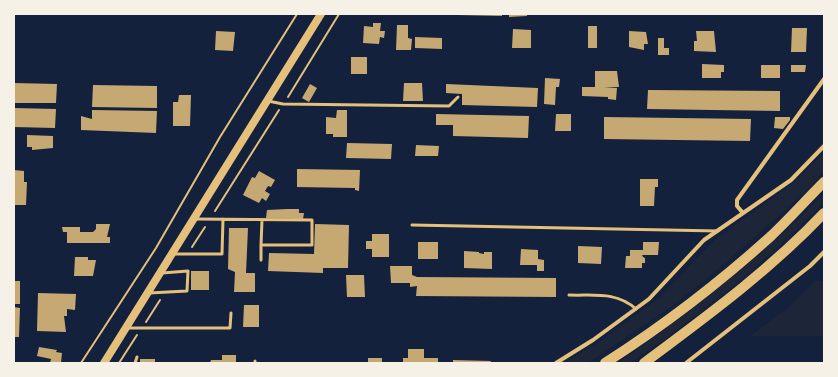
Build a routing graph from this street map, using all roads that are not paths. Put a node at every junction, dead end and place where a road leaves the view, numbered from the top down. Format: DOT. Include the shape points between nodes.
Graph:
graph roads {
  1 [pos="321,14"];
  2 [pos="824,79"];
  3 [pos="458,97"];
  4 [pos="267,101"];
  5 [pos="824,146"];
  6 [pos="824,182"];
  7 [pos="743,213"];
  8 [pos="824,213"];
  9 [pos="193,219"];
  10 [pos="223,219"];
  11 [pos="262,220"];
  12 [pos="412,225"];
  13 [pos="718,231"];
  14 [pos="261,245"];
  15 [pos="824,252"];
  16 [pos="172,254"];
  17 [pos="261,260"];
  18 [pos="160,273"];
  19 [pos="148,293"];
  20 [pos="569,295"];
  21 [pos="636,309"];
  22 [pos="231,313"];
  23 [pos="126,328"];
  24 [pos="137,357"];
  25 [pos="104,363"];
  26 [pos="135,363"];
  27 [pos="556,363"];
  28 [pos="605,363"];
  29 [pos="644,363"];
  30 [pos="686,363"];
  1 -- 4 [label="main road"];
  2 -- 7 [label="street" via="737,200 737,206"];
  3 -- 4 [label="lane" via="449,106 283,104"];
  4 -- 9 [label="main road"];
  5 -- 7 [label="street" via="791,180"];
  6 -- 28 [label="main road" via="770,237 703,293"];
  7 -- 13 [label="street"];
  8 -- 29 [label="main road" via="763,272"];
  9 -- 10 [label="lane"];
  9 -- 16 [label="main road"];
  10 -- 11 [label="lane"];
  10 -- 16 [label="lane" via="222,254"];
  11 -- 14 [label="lane"];
  11 -- 14 [label="lane" via="312,220 312,245"];
  12 -- 13 [label="lane"];
  13 -- 21 [label="street" via="704,240 654,294"];
  14 -- 17 [label="lane"];
  15 -- 30 [label="street" via="810,266"];
  16 -- 18 [label="main road"];
  18 -- 19 [label="main road"];
  18 -- 19 [label="lane" via="188,271 187,291"];
  19 -- 23 [label="main road"];
  20 -- 21 [label="lane" via="614,296"];
  21 -- 27 [label="street"];
  22 -- 23 [label="lane" via="230,328"];
  23 -- 25 [label="main road"];
  24 -- 26 [label="lane"];
}
